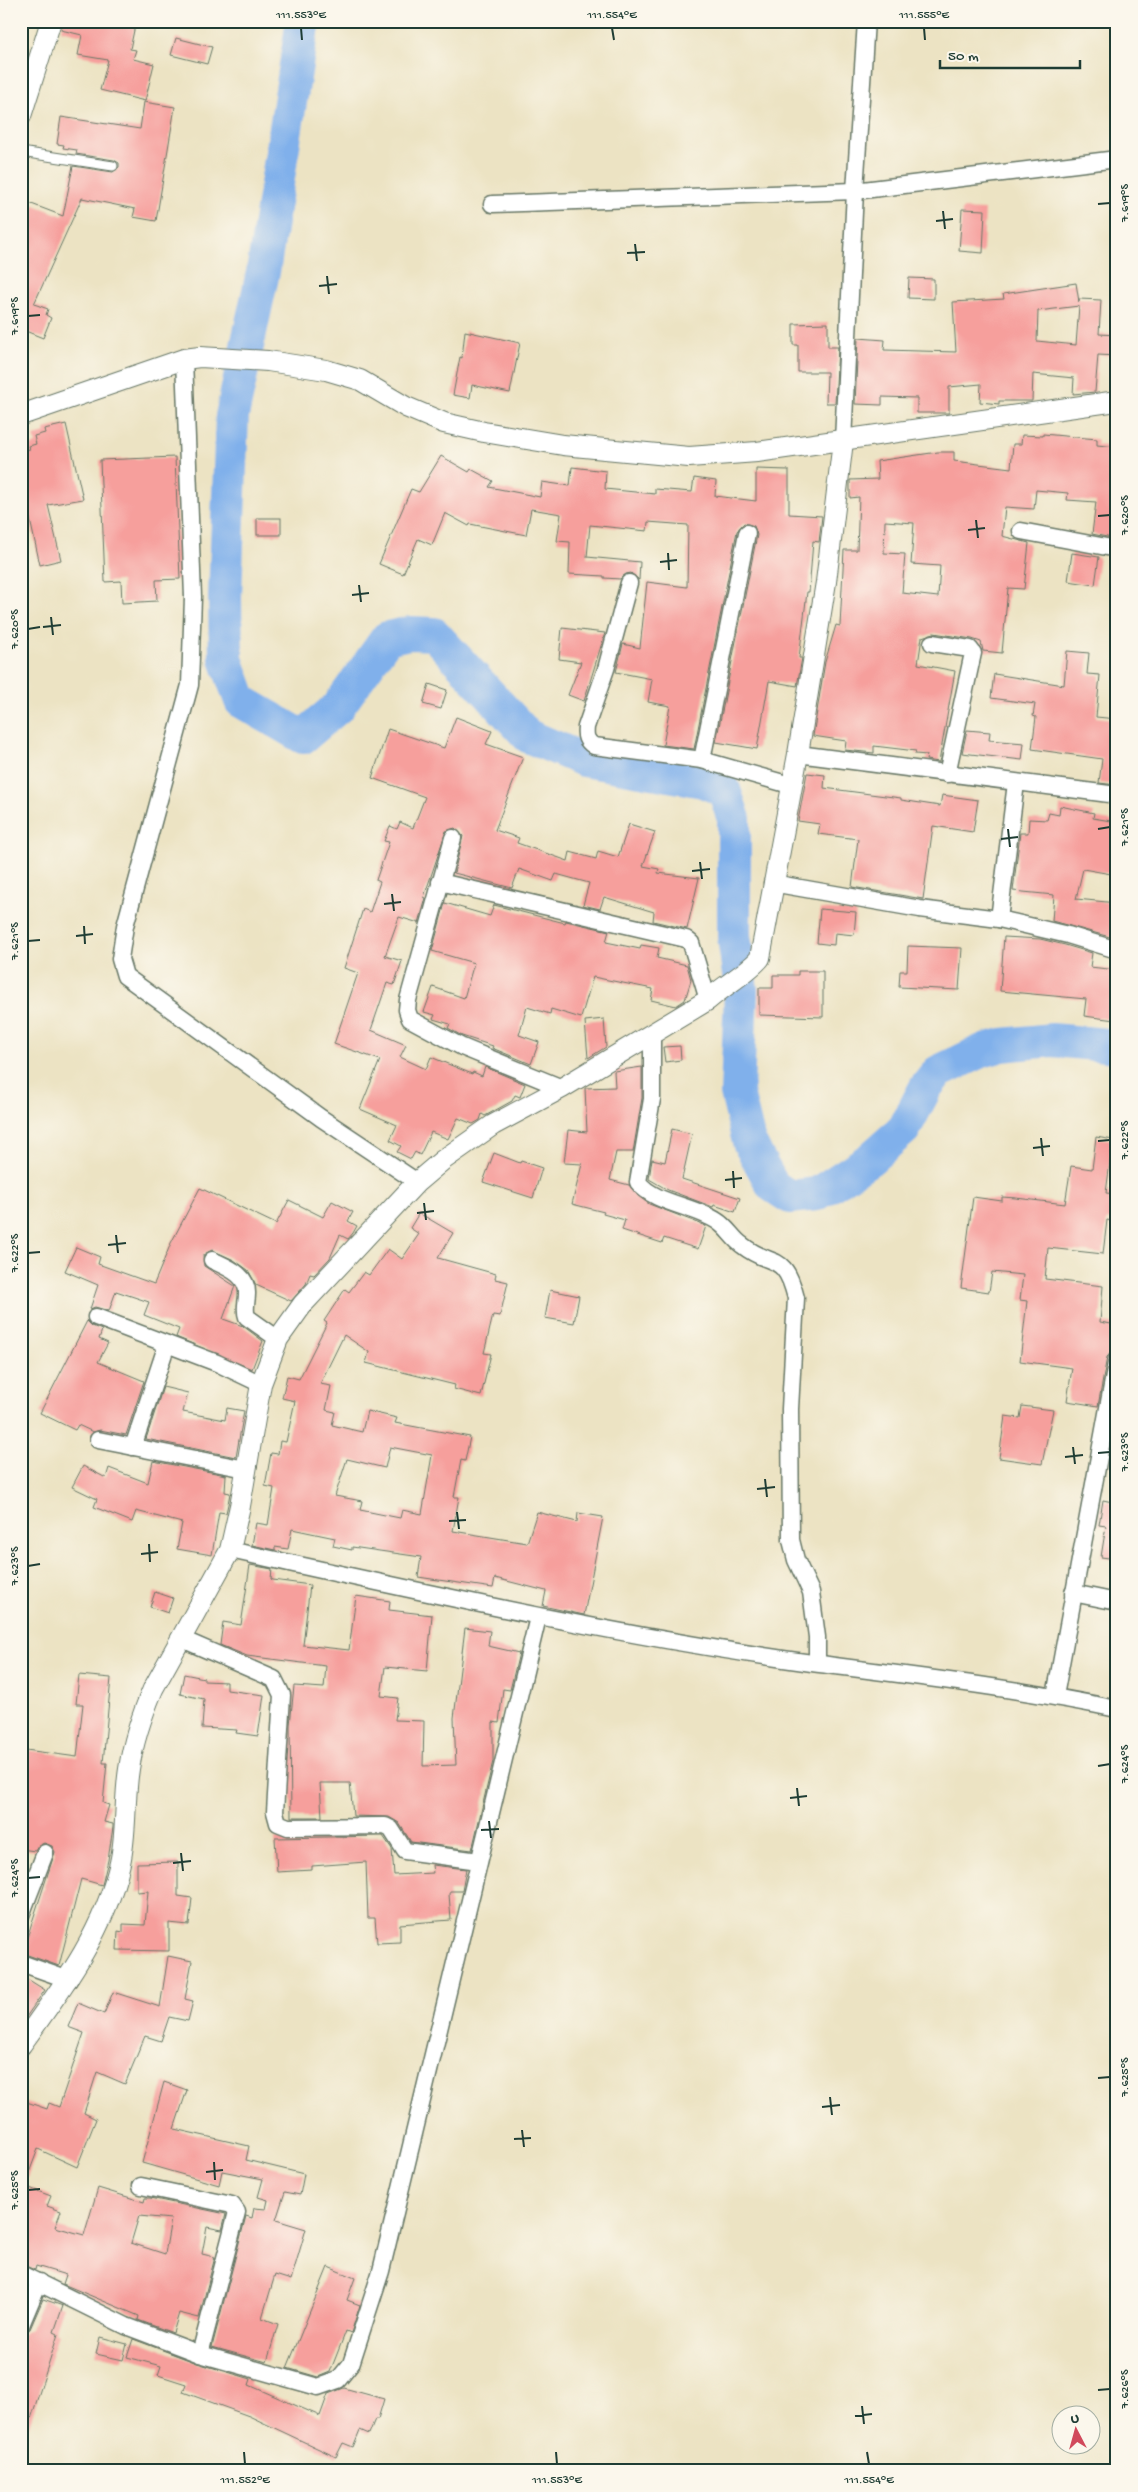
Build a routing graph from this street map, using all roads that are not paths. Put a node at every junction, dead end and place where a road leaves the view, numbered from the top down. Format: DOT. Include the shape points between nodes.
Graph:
graph roads {
  1 [pos="51,21"];
  2 [pos="866,21"];
  3 [pos="21,116"];
  4 [pos="21,152"];
  5 [pos="1117,159"];
  6 [pos="113,166"];
  7 [pos="855,191"];
  8 [pos="492,204"];
  9 [pos="184,359"];
  10 [pos="1117,401"];
  11 [pos="21,415"];
  12 [pos="843,440"];
  13 [pos="1021,530"];
  14 [pos="747,534"];
  15 [pos="1117,549"];
  16 [pos="629,583"];
  17 [pos="932,643"];
  18 [pos="798,754"];
  19 [pos="702,760"];
  20 [pos="947,774"];
  21 [pos="1016,784"];
  22 [pos="790,785"];
  23 [pos="1117,795"];
  24 [pos="453,838"];
  25 [pos="440,882"];
  26 [pos="772,883"];
  27 [pos="999,919"];
  28 [pos="1117,950"];
  29 [pos="708,1000"];
  30 [pos="652,1034"];
  31 [pos="562,1088"];
  32 [pos="417,1182"];
  33 [pos="212,1260"];
  34 [pos="96,1316"];
  35 [pos="278,1339"];
  36 [pos="167,1344"];
  37 [pos="1117,1360"];
  38 [pos="261,1384"];
  39 [pos="1113,1409"];
  40 [pos="98,1440"];
  41 [pos="133,1447"];
  42 [pos="246,1469"];
  43 [pos="230,1550"];
  44 [pos="1073,1593"];
  45 [pos="1117,1602"];
  46 [pos="538,1617"];
  47 [pos="182,1639"];
  48 [pos="817,1663"];
  49 [pos="1055,1696"];
  50 [pos="1117,1709"];
  51 [pos="44,1853"];
  52 [pos="478,1861"];
  53 [pos="21,1914"];
  54 [pos="21,1962"];
  55 [pos="69,1980"];
  56 [pos="21,2045"];
  57 [pos="141,2186"];
  58 [pos="21,2274"];
  59 [pos="39,2282"];
  60 [pos="21,2325"];
  61 [pos="200,2354"];
  1 -- 3 [label="street"];
  2 -- 7 [label="street"];
  4 -- 6 [label="lane"];
  5 -- 7 [label="street"];
  7 -- 8 [label="street"];
  7 -- 12 [label="street"];
  9 -- 11 [label="street"];
  9 -- 12 [label="street" via="209,357 268,361 344,374 406,407 444,422 563,445 689,457"];
  9 -- 32 [label="street" via="193,597 190,685 125,926 121,965 125,976 321,1118"];
  10 -- 12 [label="street"];
  12 -- 18 [label="street" via="826,582"];
  13 -- 15 [label="street"];
  14 -- 19 [label="street"];
  16 -- 19 [label="street" via="585,736 594,746"];
  17 -- 20 [label="street" via="970,649 973,653"];
  18 -- 20 [label="street"];
  18 -- 22 [label="street"];
  19 -- 22 [label="street"];
  20 -- 21 [label="street"];
  21 -- 23 [label="street"];
  21 -- 27 [label="street"];
  22 -- 26 [label="street"];
  24 -- 25 [label="street"];
  25 -- 29 [label="street" via="686,939 691,943"];
  25 -- 31 [label="street" via="408,1000 410,1019 462,1047"];
  26 -- 27 [label="street"];
  26 -- 29 [label="street" via="760,958"];
  27 -- 28 [label="street"];
  29 -- 30 [label="street"];
  30 -- 31 [label="street"];
  30 -- 48 [label="street" via="652,1099 638,1182 648,1193 718,1221 742,1246 777,1262 785,1269 793,1286 796,1298 790,1409 791,1540 796,1560 811,1592"];
  31 -- 32 [label="street" via="472,1138"];
  32 -- 35 [label="street" via="303,1304"];
  33 -- 35 [label="street" via="242,1277 248,1292 247,1318"];
  34 -- 36 [label="street"];
  35 -- 38 [label="street"];
  36 -- 38 [label="street"];
  36 -- 41 [label="street"];
  37 -- 39 [label="street"];
  38 -- 42 [label="street"];
  39 -- 44 [label="street"];
  40 -- 41 [label="street"];
  41 -- 42 [label="street"];
  42 -- 43 [label="street"];
  43 -- 46 [label="street"];
  43 -- 47 [label="street"];
  44 -- 45 [label="street"];
  44 -- 49 [label="street"];
  46 -- 48 [label="street"];
  46 -- 52 [label="street"];
  47 -- 52 [label="street" via="277,1683 282,1695 275,1812 278,1823 288,1827 385,1826 391,1829 405,1851"];
  47 -- 55 [label="street" via="143,1713 129,1769 120,1862 110,1898"];
  48 -- 49 [label="street"];
  49 -- 50 [label="street"];
  51 -- 53 [label="street"];
  52 -- 61 [label="street" via="381,2271 351,2364 338,2380 318,2387"];
  54 -- 55 [label="street"];
  55 -- 56 [label="street"];
  57 -- 61 [label="street" via="232,2205 237,2212"];
  58 -- 59 [label="street"];
  59 -- 60 [label="street"];
  59 -- 61 [label="street" via="126,2326"];
}
